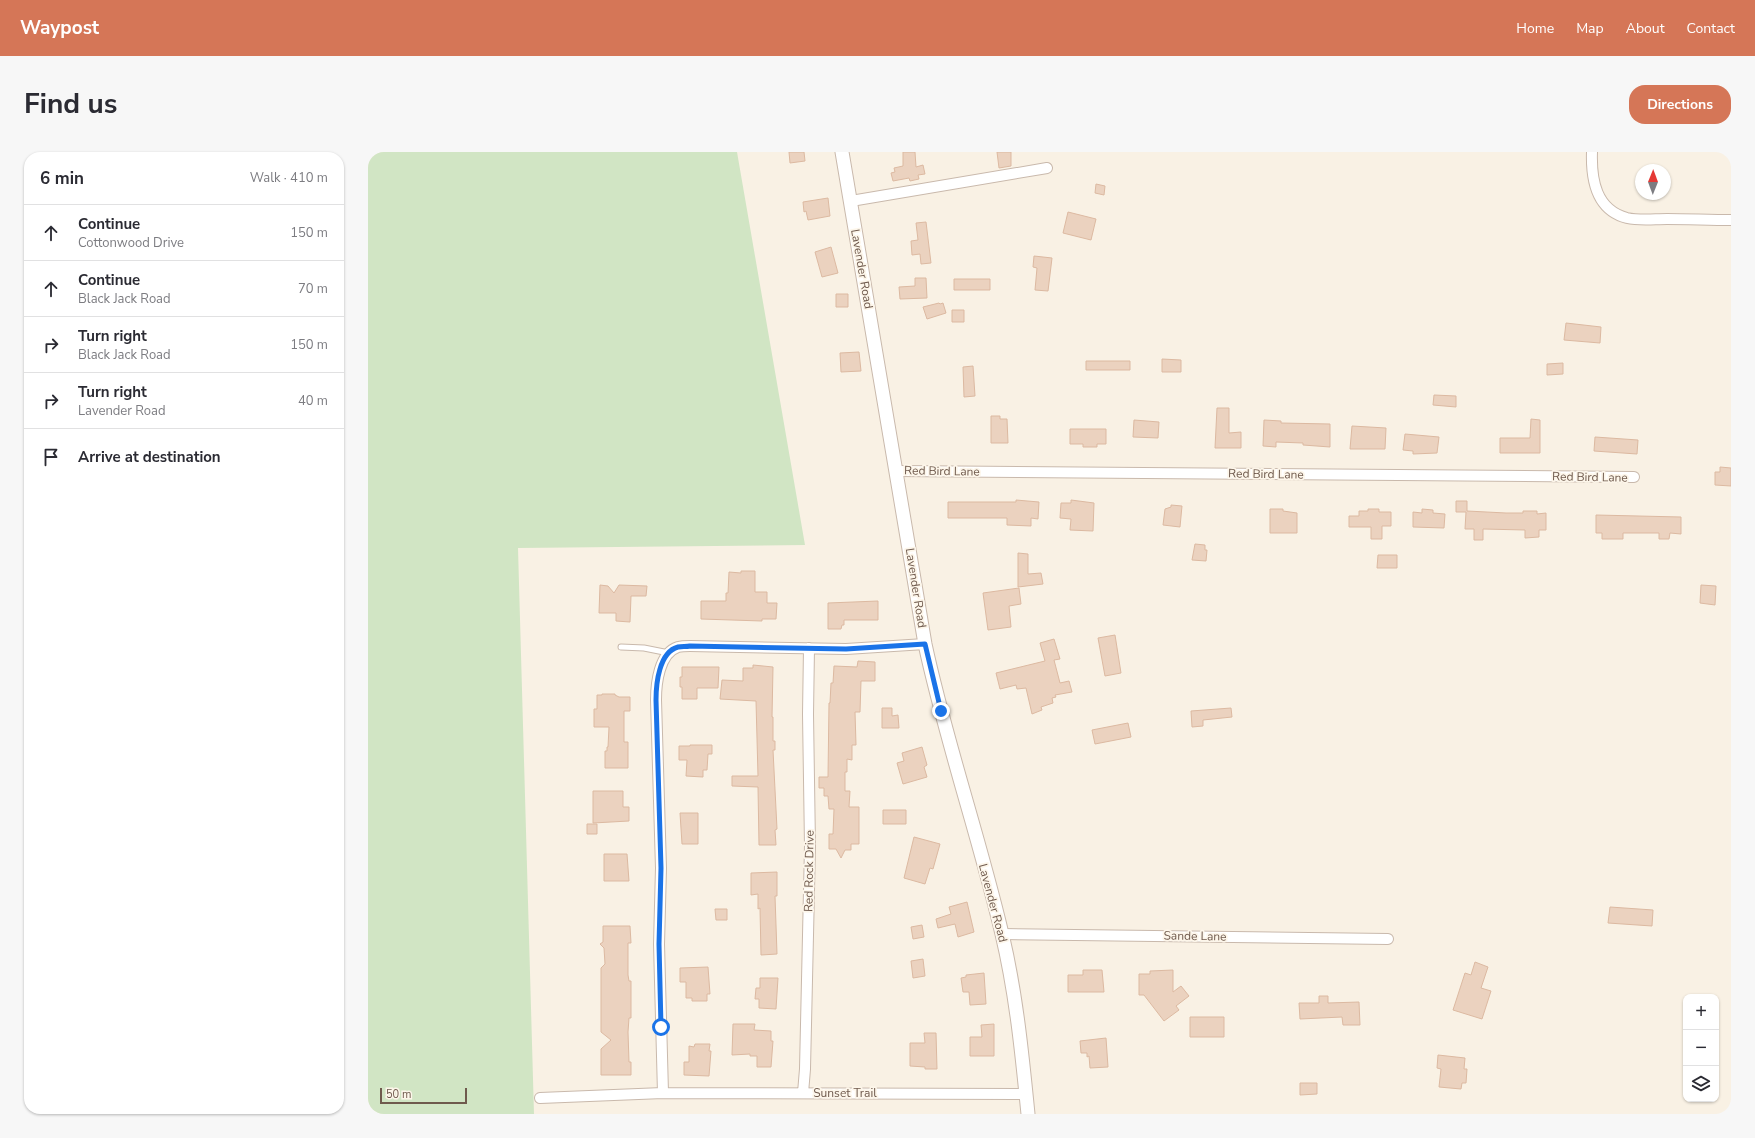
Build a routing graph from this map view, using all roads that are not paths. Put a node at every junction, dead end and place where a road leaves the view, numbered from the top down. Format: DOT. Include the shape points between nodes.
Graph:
graph roads {
  1 [pos="842,152"];
  2 [pos="1592,152"];
  3 [pos="1047,168"];
  4 [pos="851,201"];
  5 [pos="1731,220"];
  6 [pos="897,471"];
  7 [pos="1634,477"];
  8 [pos="925,644"];
  9 [pos="622,647"];
  10 [pos="809,648"];
  11 [pos="670,653"];
  12 [pos="1002,934"];
  13 [pos="1388,939"];
  14 [pos="663,1093"];
  15 [pos="802,1093"];
  16 [pos="1026,1094"];
  17 [pos="540,1098"];
  18 [pos="1028,1114"];
  1 -- 4 [label="street, Lavender Road"];
  2 -- 5 [label="street" via="1592,172 1599,196 1604,205 1620,215 1637,219"];
  3 -- 4 [label="street"];
  4 -- 6 [label="street, Lavender Road"];
  6 -- 7 [label="street, Red Bird Lane"];
  6 -- 8 [label="street, Lavender Road"];
  8 -- 10 [label="street" via="846,649"];
  8 -- 12 [label="street, Lavender Road"];
  9 -- 11 [label="lane"];
  10 -- 11 [label="street" via="690,646 676,648"];
  10 -- 15 [label="street, Red Rock Drive" via="810,846 805,1069"];
  11 -- 14 [label="street" via="661,665 656,686"];
  12 -- 13 [label="street, Sande Lane"];
  12 -- 16 [label="street, Lavender Road" via="1015,999"];
  14 -- 15 [label="street, Sunset Trail"];
  14 -- 17 [label="street, Sunset Trail"];
  15 -- 16 [label="street, Sunset Trail"];
  16 -- 18 [label="street, Lavender Road"];
}
